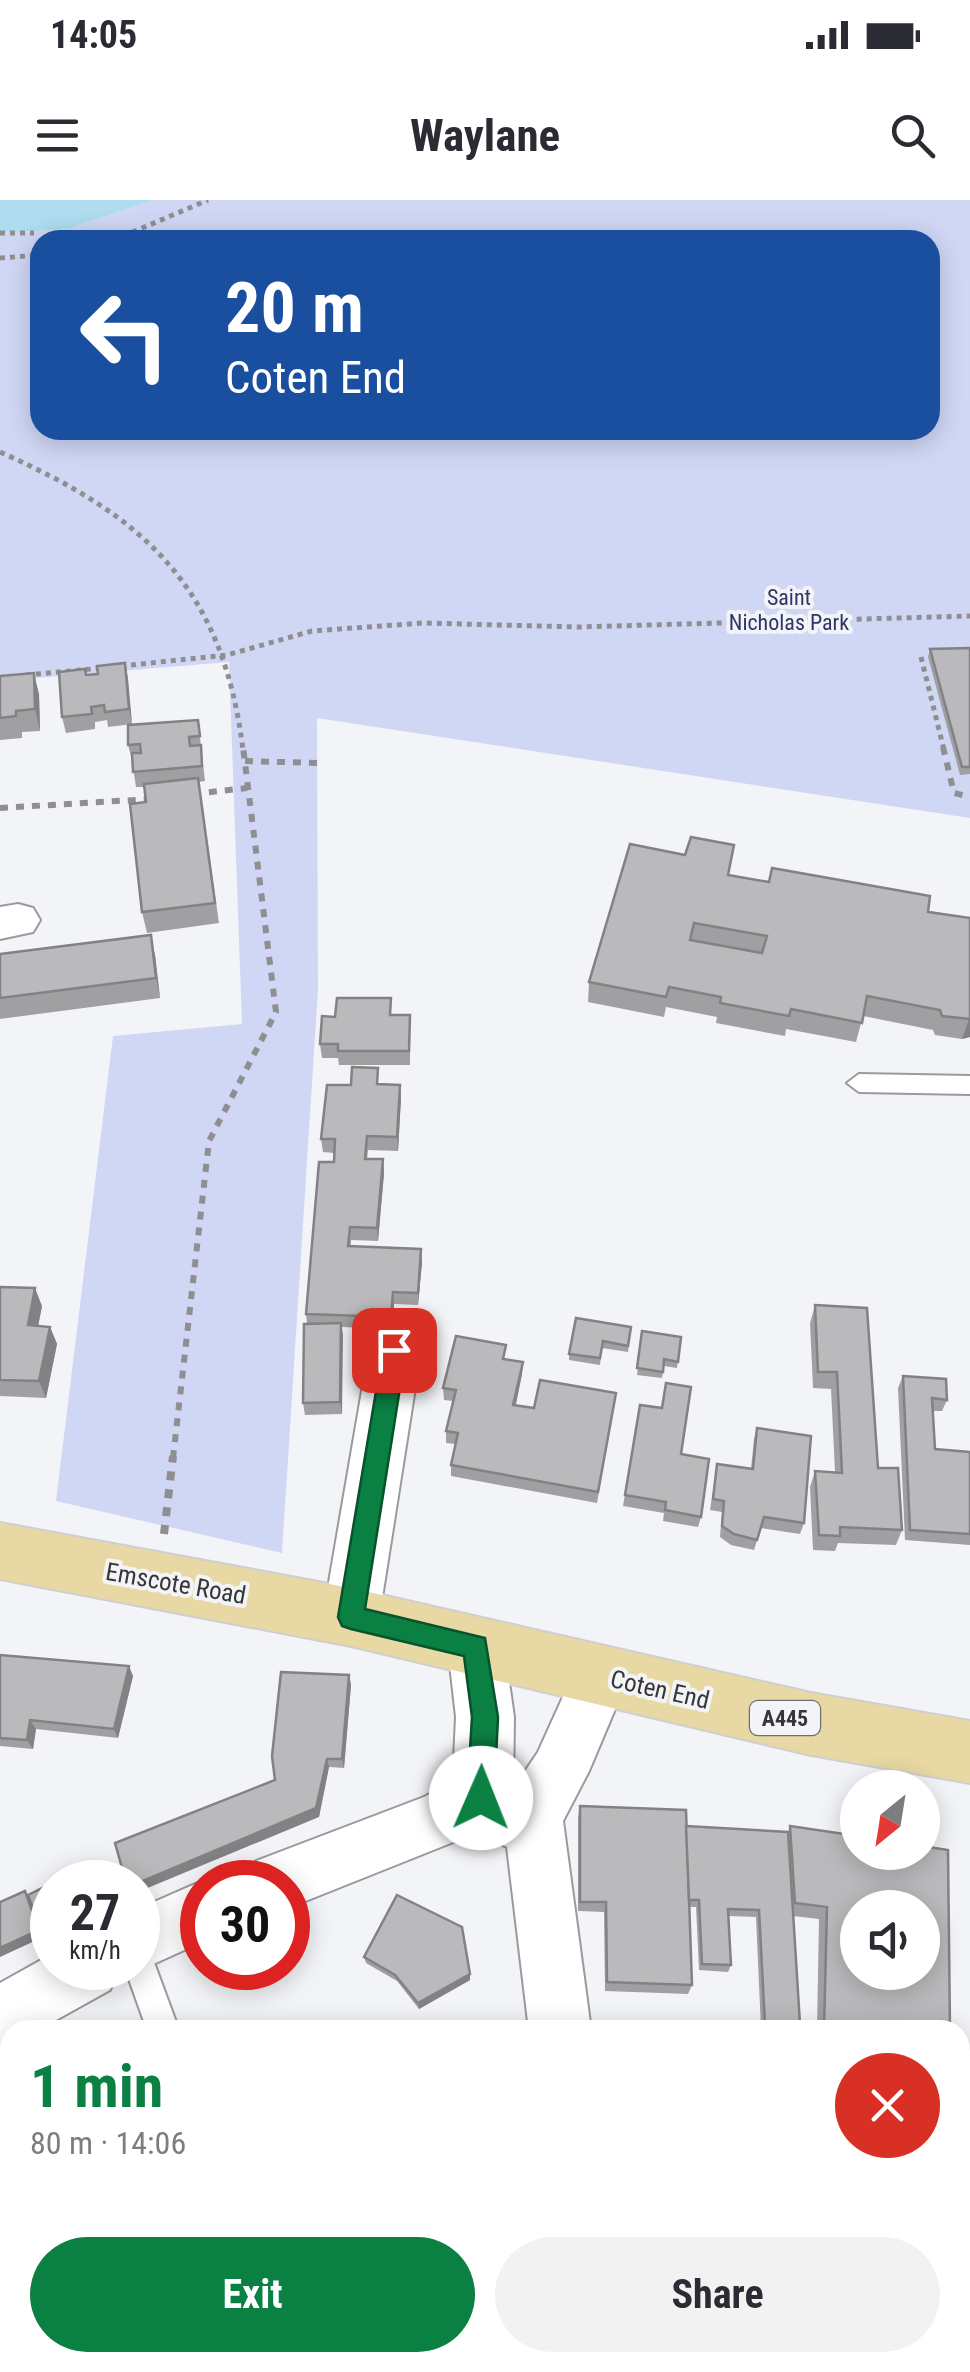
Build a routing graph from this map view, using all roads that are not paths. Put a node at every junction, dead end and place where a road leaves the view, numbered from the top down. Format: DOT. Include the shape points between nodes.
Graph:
graph roads {
  1 [pos="859,1083"];
  2 [pos="970,1085"];
  3 [pos="394,1350"];
  4 [pos="0,1551"];
  5 [pos="351,1617"];
  6 [pos="476,1647"];
  7 [pos="601,1676"];
  8 [pos="970,1752"];
  9 [pos="506,1805"];
  10 [pos="310,1870"];
  11 [pos="48,1990"];
  12 [pos="149,1990"];
  13 [pos="0,2017"];
  14 [pos="159,2020"];
  15 [pos="558,2020"];
  1 -- 2 [label="lane"];
  3 -- 5 [label="street"];
  4 -- 5 [label="main road, Emscote Road / A445"];
  5 -- 6 [label="main road, Coten End / A445"];
  6 -- 7 [label="main road, Coten End / A445"];
  6 -- 9 [label="street"];
  7 -- 8 [label="main road, Coten End / A445"];
  7 -- 9 [label="street" via="549,1788"];
  9 -- 10 [label="street" via="440,1821"];
  9 -- 15 [label="street"];
  11 -- 13 [label="street"];
  12 -- 14 [label="lane"];
}
